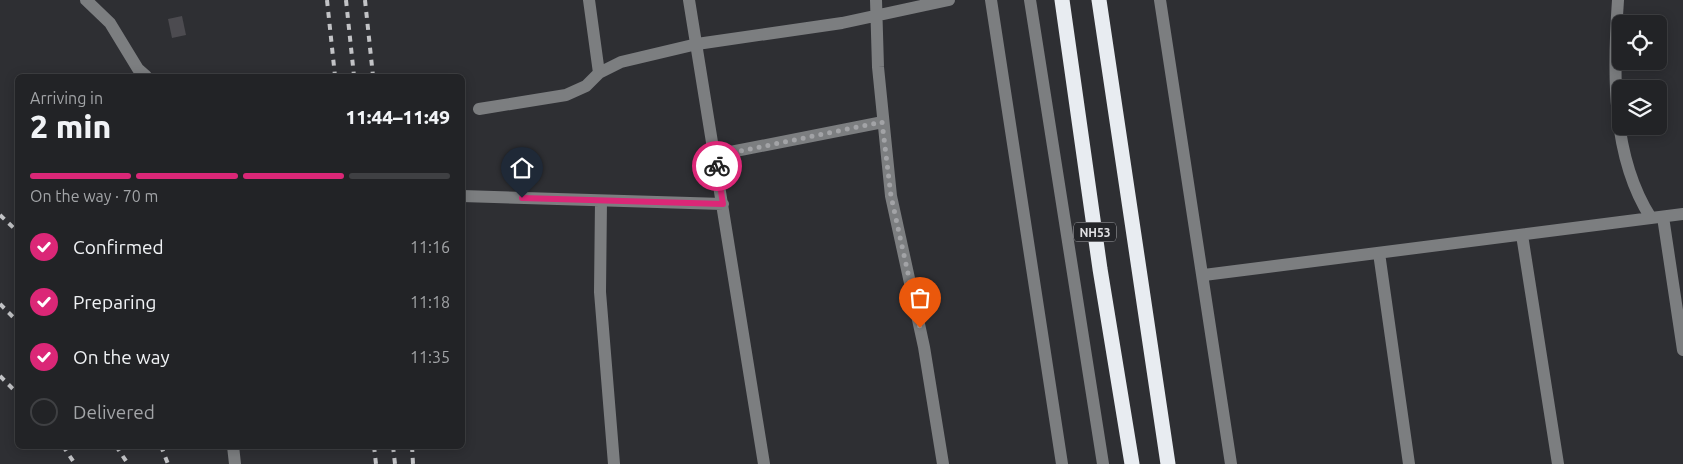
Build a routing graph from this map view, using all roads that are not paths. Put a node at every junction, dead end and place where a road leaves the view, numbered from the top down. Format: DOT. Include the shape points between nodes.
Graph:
graph roads {
  1 [pos="86,0"];
  2 [pos="589,0"];
  3 [pos="689,0"];
  4 [pos="876,0"];
  5 [pos="949,0"];
  6 [pos="991,0"];
  7 [pos="1030,0"];
  8 [pos="1062,0"];
  9 [pos="1100,0"];
  10 [pos="1160,0"];
  11 [pos="1618,0"];
  12 [pos="876,14"];
  13 [pos="697,44"];
  14 [pos="599,73"];
  15 [pos="144,74"];
  16 [pos="479,109"];
  17 [pos="882,122"];
  18 [pos="716,156"];
  19 [pos="465,196"];
  20 [pos="600,201"];
  21 [pos="723,204"];
  22 [pos="1683,214"];
  23 [pos="1657,218"];
  24 [pos="1522,235"];
  25 [pos="1379,253"];
  26 [pos="1204,275"];
  27 [pos="1683,350"];
  28 [pos="233,449"];
  29 [pos="235,464"];
  30 [pos="614,464"];
  31 [pos="764,464"];
  32 [pos="943,464"];
  33 [pos="1062,464"];
  34 [pos="1102,464"];
  35 [pos="1132,464"];
  36 [pos="1168,464"];
  37 [pos="1231,464"];
  38 [pos="1409,464"];
  39 [pos="1558,464"];
  1 -- 15 [label="street" via="110,23"];
  2 -- 14 [label="street"];
  3 -- 13 [label="street"];
  4 -- 12 [label="street"];
  5 -- 12 [label="street"];
  6 -- 33 [label="street"];
  7 -- 34 [label="street"];
  8 -- 35 [label="highway, NH53"];
  9 -- 36 [label="highway, NH53"];
  10 -- 26 [label="street"];
  11 -- 23 [label="street" via="1616,44 1627,169 1637,197"];
  12 -- 13 [label="street" via="842,23"];
  12 -- 17 [label="street"];
  13 -- 14 [label="street" via="621,62"];
  13 -- 18 [label="street"];
  14 -- 16 [label="street" via="586,86 566,95"];
  17 -- 18 [label="street"];
  17 -- 32 [label="street" via="891,196 924,348"];
  18 -- 21 [label="street"];
  19 -- 20 [label="street"];
  20 -- 21 [label="street"];
  20 -- 30 [label="street" via="600,292"];
  21 -- 31 [label="street"];
  22 -- 23 [label="street"];
  23 -- 24 [label="street"];
  23 -- 27 [label="street"];
  24 -- 25 [label="street"];
  24 -- 39 [label="street"];
  25 -- 26 [label="street"];
  25 -- 38 [label="street"];
  26 -- 37 [label="street"];
  28 -- 29 [label="street"];
}
